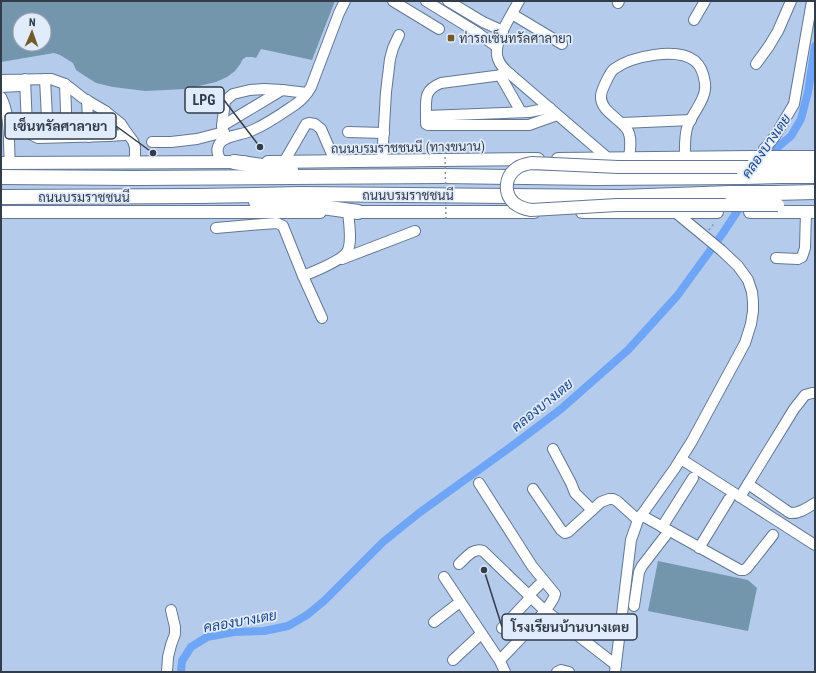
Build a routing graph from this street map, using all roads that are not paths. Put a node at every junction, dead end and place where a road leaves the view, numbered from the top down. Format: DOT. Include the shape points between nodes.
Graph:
graph roads {
  1 [pos="345,1"];
  2 [pos="394,1"];
  3 [pos="425,1"];
  4 [pos="448,1"];
  5 [pos="519,1"];
  6 [pos="705,1"];
  7 [pos="791,1"];
  8 [pos="811,4"];
  9 [pos="512,14"];
  10 [pos="416,15"];
  11 [pos="694,20"];
  12 [pos="483,22"];
  13 [pos="439,29"];
  14 [pos="503,31"];
  15 [pos="478,33"];
  16 [pos="399,35"];
  17 [pos="562,44"];
  18 [pos="497,47"];
  19 [pos="756,64"];
  20 [pos="505,75"];
  21 [pos="45,79"];
  22 [pos="1,80"];
  23 [pos="25,83"];
  24 [pos="65,84"];
  25 [pos="1,87"];
  26 [pos="282,90"];
  27 [pos="307,93"];
  28 [pos="1,97"];
  29 [pos="87,100"];
  30 [pos="105,111"];
  31 [pos="553,111"];
  32 [pos="521,112"];
  33 [pos="478,114"];
  34 [pos="426,116"];
  35 [pos="691,120"];
  36 [pos="622,123"];
  37 [pos="478,125"];
  38 [pos="224,132"];
  39 [pos="348,132"];
  40 [pos="127,133"];
  41 [pos="384,133"];
  42 [pos="109,136"];
  43 [pos="48,137"];
  44 [pos="67,137"];
  45 [pos="89,137"];
  46 [pos="152,142"];
  47 [pos="764,149"];
  48 [pos="815,157"];
  49 [pos="629,158"];
  50 [pos="685,158"];
  51 [pos="609,159"];
  52 [pos="335,161"];
  53 [pos="382,161"];
  54 [pos="229,162"];
  55 [pos="284,162"];
  56 [pos="5,163"];
  57 [pos="135,163"];
  58 [pos="782,167"];
  59 [pos="815,167"];
  60 [pos="815,176"];
  61 [pos="1,177"];
  62 [pos="341,177"];
  63 [pos="815,192"];
  64 [pos="199,196"];
  65 [pos="1,197"];
  66 [pos="776,199"];
  67 [pos="812,210"];
  68 [pos="1,212"];
  69 [pos="353,212"];
  70 [pos="675,212"];
  71 [pos="216,228"];
  72 [pos="415,231"];
  73 [pos="776,258"];
  74 [pos="335,262"];
  75 [pos="303,276"];
  76 [pos="322,318"];
  77 [pos="815,393"];
  78 [pos="553,449"];
  79 [pos="681,459"];
  80 [pos="693,478"];
  81 [pos="479,483"];
  82 [pos="748,484"];
  83 [pos="533,489"];
  84 [pos="740,497"];
  85 [pos="729,499"];
  86 [pos="815,503"];
  87 [pos="592,510"];
  88 [pos="640,518"];
  89 [pos="666,529"];
  90 [pos="773,535"];
  91 [pos="815,545"];
  92 [pos="699,548"];
  93 [pos="459,564"];
  94 [pos="444,577"];
  95 [pos="539,585"];
  96 [pos="530,596"];
  97 [pos="460,602"];
  98 [pos="634,606"];
  99 [pos="171,610"];
  100 [pos="546,611"];
  101 [pos="434,622"];
  102 [pos="502,628"];
  103 [pos="481,634"];
  104 [pos="500,659"];
  105 [pos="453,660"];
  106 [pos="615,669"];
  107 [pos="167,672"];
  108 [pos="505,672"];
  109 [pos="557,672"];
  110 [pos="569,672"];
  1 -- 27 [label="street"];
  2 -- 10 [label="street"];
  3 -- 10 [label="street"];
  3 -- 15 [label="street"];
  4 -- 12 [label="street"];
  5 -- 9 [label="street"];
  6 -- 11 [label="street"];
  7 -- 19 [label="street" via="778,31"];
  8 -- 47 [label="street" via="794,104"];
  9 -- 14 [label="street"];
  9 -- 17 [label="street"];
  10 -- 13 [label="street"];
  12 -- 14 [label="street"];
  12 -- 15 [label="street"];
  14 -- 18 [label="street"];
  15 -- 18 [label="street"];
  16 -- 41 [label="street" via="390,59"];
  18 -- 20 [label="street" via="498,59 505,70"];
  20 -- 31 [label="street"];
  20 -- 32 [label="street"];
  20 -- 34 [label="street" via="435,85 426,98"];
  21 -- 23 [label="street"];
  21 -- 24 [label="street"];
  21 -- 43 [label="street"];
  22 -- 23 [label="street"];
  23 -- 25 [label="street"];
  23 -- 43 [label="street" via="27,127 32,135 38,138"];
  24 -- 29 [label="street"];
  24 -- 44 [label="street"];
  26 -- 27 [label="street"];
  26 -- 38 [label="street"];
  26 -- 38 [label="street" via="250,90 232,94 224,101"];
  27 -- 38 [label="street" via="296,104 257,128 248,132"];
  28 -- 56 [label="street" via="7,116"];
  29 -- 30 [label="street"];
  29 -- 45 [label="street"];
  30 -- 40 [label="street" via="122,124"];
  30 -- 42 [label="street"];
  31 -- 32 [label="street"];
  31 -- 37 [label="street" via="529,125"];
  31 -- 51 [label="street"];
  32 -- 33 [label="street"];
  33 -- 34 [label="street"];
  33 -- 37 [label="street"];
  34 -- 37 [label="street" via="428,125"];
  35 -- 36 [label="street"];
  35 -- 36 [label="street" via="704,96 705,84 701,69 685,55 655,54 628,62 613,70 607,79 601,96 604,106"];
  35 -- 50 [label="street" via="685,134"];
  36 -- 49 [label="street" via="630,139"];
  38 -- 46 [label="street" via="197,139"];
  38 -- 54 [label="street" via="217,153 219,158"];
  39 -- 41 [label="street"];
  40 -- 42 [label="street"];
  40 -- 57 [label="street" via="135,147"];
  41 -- 53 [label="street"];
  42 -- 45 [label="street"];
  43 -- 44 [label="street"];
  44 -- 45 [label="street"];
  48 -- 58 [label="main road, ถนนบรมราชชนนี (ทางขนาน)"];
  49 -- 50 [label="main road, ถนนบรมราชชนนี (ทางขนาน)"];
  49 -- 51 [label="main road, ถนนบรมราชชนนี (ทางขนาน)"];
  50 -- 58 [label="main road, ถนนบรมราชชนนี (ทางขนาน), bridge" via="753,157"];
  51 -- 53 [label="main road, ถนนบรมราชชนนี (ทางขนาน)"];
  52 -- 53 [label="main road, ถนนบรมราชชนนี (ทางขนาน)"];
  52 -- 55 [label="main road, ถนนบรมราชชนนี (ทางขนาน)"];
  52 -- 55 [label="street" via="321,129 316,124 309,123"];
  54 -- 55 [label="main road, ถนนบรมราชชนนี (ทางขนาน)"];
  54 -- 57 [label="main road, ถนนบรมราชชนนี (ทางขนาน)"];
  54 -- 62 [label="highway"];
  56 -- 57 [label="main road, ถนนบรมราชชนนี (ทางขนาน)"];
  58 -- 59 [label="main road"];
  58 -- 60 [label="highway, ถนนบรมราชชนนี"];
  58 -- 62 [label="highway, ถนนบรมราชชนนี, bridge" via="743,176"];
  58 -- 66 [label="main road, bridge" via="618,167 532,163 517,168 507,182 513,202 531,210"];
  61 -- 62 [label="highway, ถนนบรมราชชนนี"];
  63 -- 66 [label="highway, ถนนบรมราชชนนี"];
  64 -- 65 [label="highway, ถนนบรมราชชนนี"];
  64 -- 66 [label="highway, ถนนบรมราชชนนี, bridge" via="301,194 621,197 730,193"];
  64 -- 69 [label="highway" via="315,206"];
  66 -- 67 [label="main road"];
  67 -- 70 [label="main road"];
  67 -- 73 [label="street" via="802,257"];
  68 -- 69 [label="main road"];
  69 -- 70 [label="main road"];
  69 -- 74 [label="street" via="348,251"];
  70 -- 79 [label="street" via="738,266 748,280 753,302 751,324 745,343"];
  71 -- 75 [label="street" via="263,224 283,226"];
  72 -- 74 [label="street"];
  74 -- 75 [label="street"];
  75 -- 76 [label="street"];
  77 -- 82 [label="street" via="805,395 798,404"];
  78 -- 87 [label="street" via="572,489"];
  79 -- 84 [label="street"];
  79 -- 88 [label="street"];
  80 -- 89 [label="street"];
  81 -- 100 [label="street" via="532,566 555,594"];
  82 -- 84 [label="street"];
  82 -- 86 [label="street" via="790,513 795,514"];
  83 -- 87 [label="street" via="565,533"];
  84 -- 91 [label="street"];
  85 -- 92 [label="street"];
  87 -- 88 [label="street" via="601,502 613,499"];
  88 -- 89 [label="street"];
  88 -- 106 [label="street" via="631,540"];
  89 -- 92 [label="street"];
  89 -- 98 [label="street" via="639,572"];
  90 -- 92 [label="street" via="744,570"];
  93 -- 96 [label="street" via="472,552 483,551"];
  94 -- 97 [label="street"];
  95 -- 96 [label="street"];
  96 -- 100 [label="street"];
  96 -- 102 [label="street"];
  97 -- 101 [label="street"];
  97 -- 103 [label="street"];
  99 -- 107 [label="street" via="175,634 168,657"];
  100 -- 104 [label="street"];
  100 -- 106 [label="street"];
  103 -- 104 [label="street"];
  103 -- 105 [label="street"];
  104 -- 108 [label="street"];
  109 -- 110 [label="street"];
}
